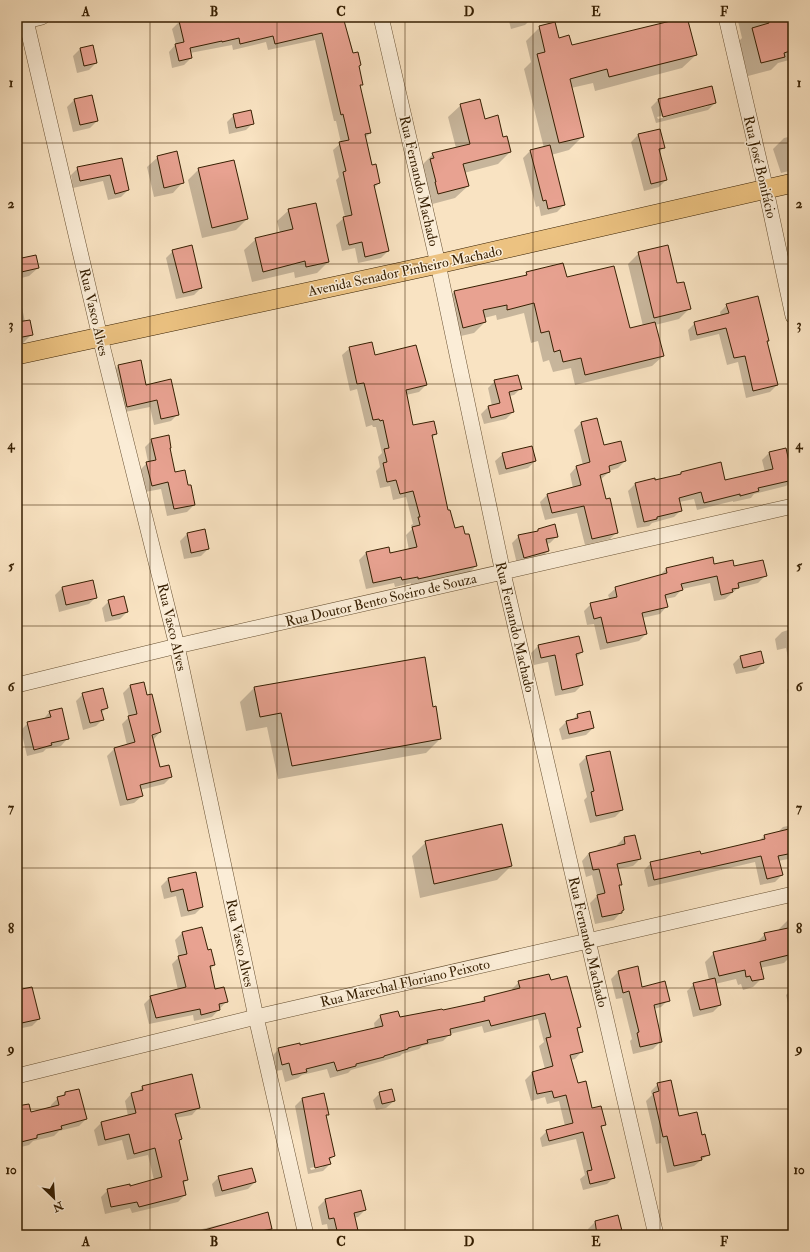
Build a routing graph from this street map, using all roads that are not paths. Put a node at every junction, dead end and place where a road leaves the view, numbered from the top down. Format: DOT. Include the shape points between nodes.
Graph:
graph roads {
  1 [pos="42,17"];
  2 [pos="381,17"];
  3 [pos="726,17"];
  4 [pos="22,22"];
  5 [pos="793,183"];
  6 [pos="766,190"];
  7 [pos="438,264"];
  8 [pos="793,316"];
  9 [pos="100,337"];
  10 [pos="17,355"];
  11 [pos="793,506"];
  12 [pos="503,572"];
  13 [pos="177,646"];
  14 [pos="17,685"];
  15 [pos="793,894"];
  16 [pos="588,941"];
  17 [pos="256,1017"];
  18 [pos="17,1076"];
  19 [pos="306,1235"];
  20 [pos="656,1235"];
  1 -- 4 [label="street"];
  2 -- 7 [label="street, Rua Fernando Machado"];
  3 -- 6 [label="street, Rua José Bonifácio"];
  4 -- 9 [label="street, Rua Vasco Alves"];
  5 -- 6 [label="main road, Avenida Senador Pinheiro Machado"];
  6 -- 7 [label="main road, Avenida Senador Pinheiro Machado"];
  6 -- 8 [label="street, Rua José Bonifácio"];
  7 -- 9 [label="main road, Avenida Senador Pinheiro Machado"];
  7 -- 12 [label="street, Rua Fernando Machado"];
  9 -- 10 [label="main road, Avenida Senador Pinheiro Machado"];
  9 -- 13 [label="street, Rua Vasco Alves"];
  11 -- 12 [label="street, Rua Doutor Bento Soeiro de Souza"];
  12 -- 13 [label="street, Rua Doutor Bento Soeiro de Souza"];
  12 -- 16 [label="street, Rua Fernando Machado"];
  13 -- 14 [label="street, Rua Doutor Bento Soeiro de Souza"];
  13 -- 17 [label="street, Rua Vasco Alves"];
  15 -- 16 [label="street, Rua Marechal Floriano Peixoto"];
  16 -- 17 [label="street, Rua Marechal Floriano Peixoto"];
  16 -- 20 [label="street, Rua Fernando Machado"];
  17 -- 18 [label="street, Rua Marechal Floriano Peixoto"];
  17 -- 19 [label="street, Rua Vasco Alves"];
}
